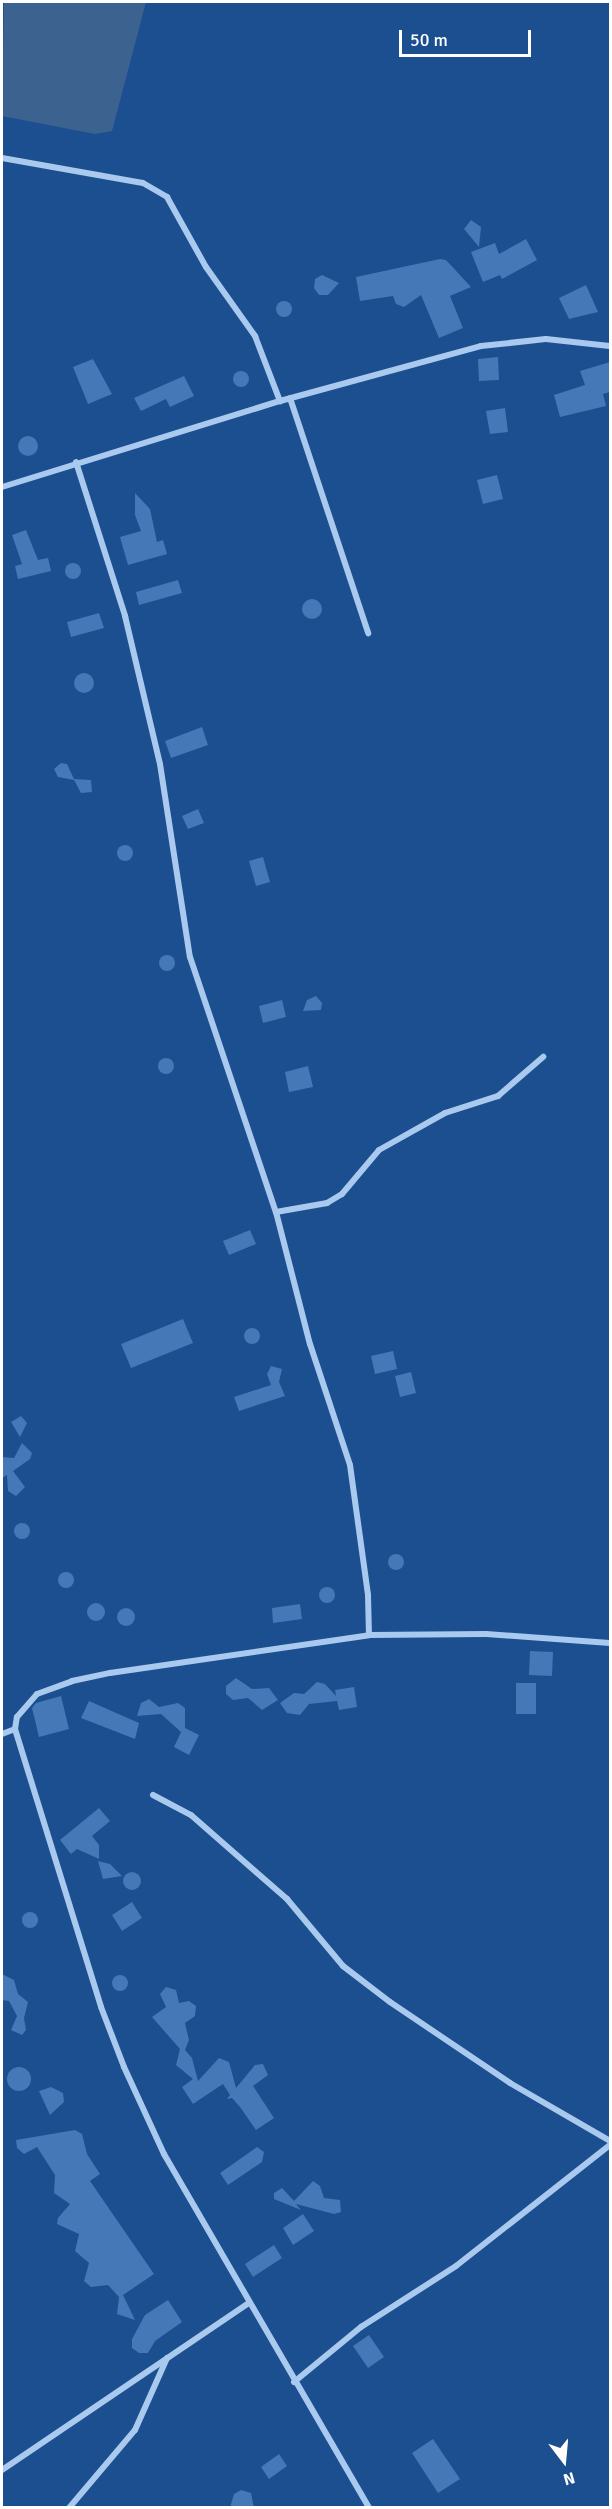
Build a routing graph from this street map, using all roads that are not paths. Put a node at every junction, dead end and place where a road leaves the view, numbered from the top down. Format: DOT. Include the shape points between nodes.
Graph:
graph roads {
  1 [pos="2,158"];
  2 [pos="610,346"];
  3 [pos="290,398"];
  4 [pos="280,401"];
  5 [pos="76,462"];
  6 [pos="2,487"];
  7 [pos="368,633"];
  8 [pos="543,1057"];
  9 [pos="276,1212"];
  10 [pos="369,1635"];
  11 [pos="610,1643"];
  12 [pos="15,1729"];
  13 [pos="2,1734"];
  14 [pos="153,1796"];
  15 [pos="610,2140"];
  16 [pos="610,2145"];
  17 [pos="249,2303"];
  18 [pos="167,2357"];
  19 [pos="294,2382"];
  20 [pos="2,2470"];
  21 [pos="69,2508"];
  22 [pos="369,2508"];
  1 -- 4 [label="street" via="143,183 167,197 206,267 255,336"];
  2 -- 3 [label="street" via="546,339 481,346"];
  3 -- 4 [label="street"];
  3 -- 7 [label="street"];
  4 -- 5 [label="street"];
  5 -- 6 [label="street"];
  5 -- 9 [label="street" via="125,616 157,753 190,957"];
  8 -- 9 [label="street" via="498,1096 445,1113 379,1150 342,1194 327,1203"];
  9 -- 10 [label="street" via="310,1344 350,1465 368,1595"];
  10 -- 11 [label="street" via="486,1634"];
  10 -- 12 [label="street" via="72,1681 37,1694 17,1717"];
  12 -- 13 [label="street"];
  12 -- 17 [label="street" via="101,2007 124,2067 164,2154"];
  14 -- 15 [label="street" via="191,1815 287,1899 343,1966 390,2002 500,2077"];
  16 -- 19 [label="street" via="456,2266 362,2327"];
  17 -- 18 [label="street"];
  17 -- 19 [label="street"];
  18 -- 20 [label="street"];
  18 -- 21 [label="street" via="135,2430"];
  19 -- 22 [label="street"];
}
